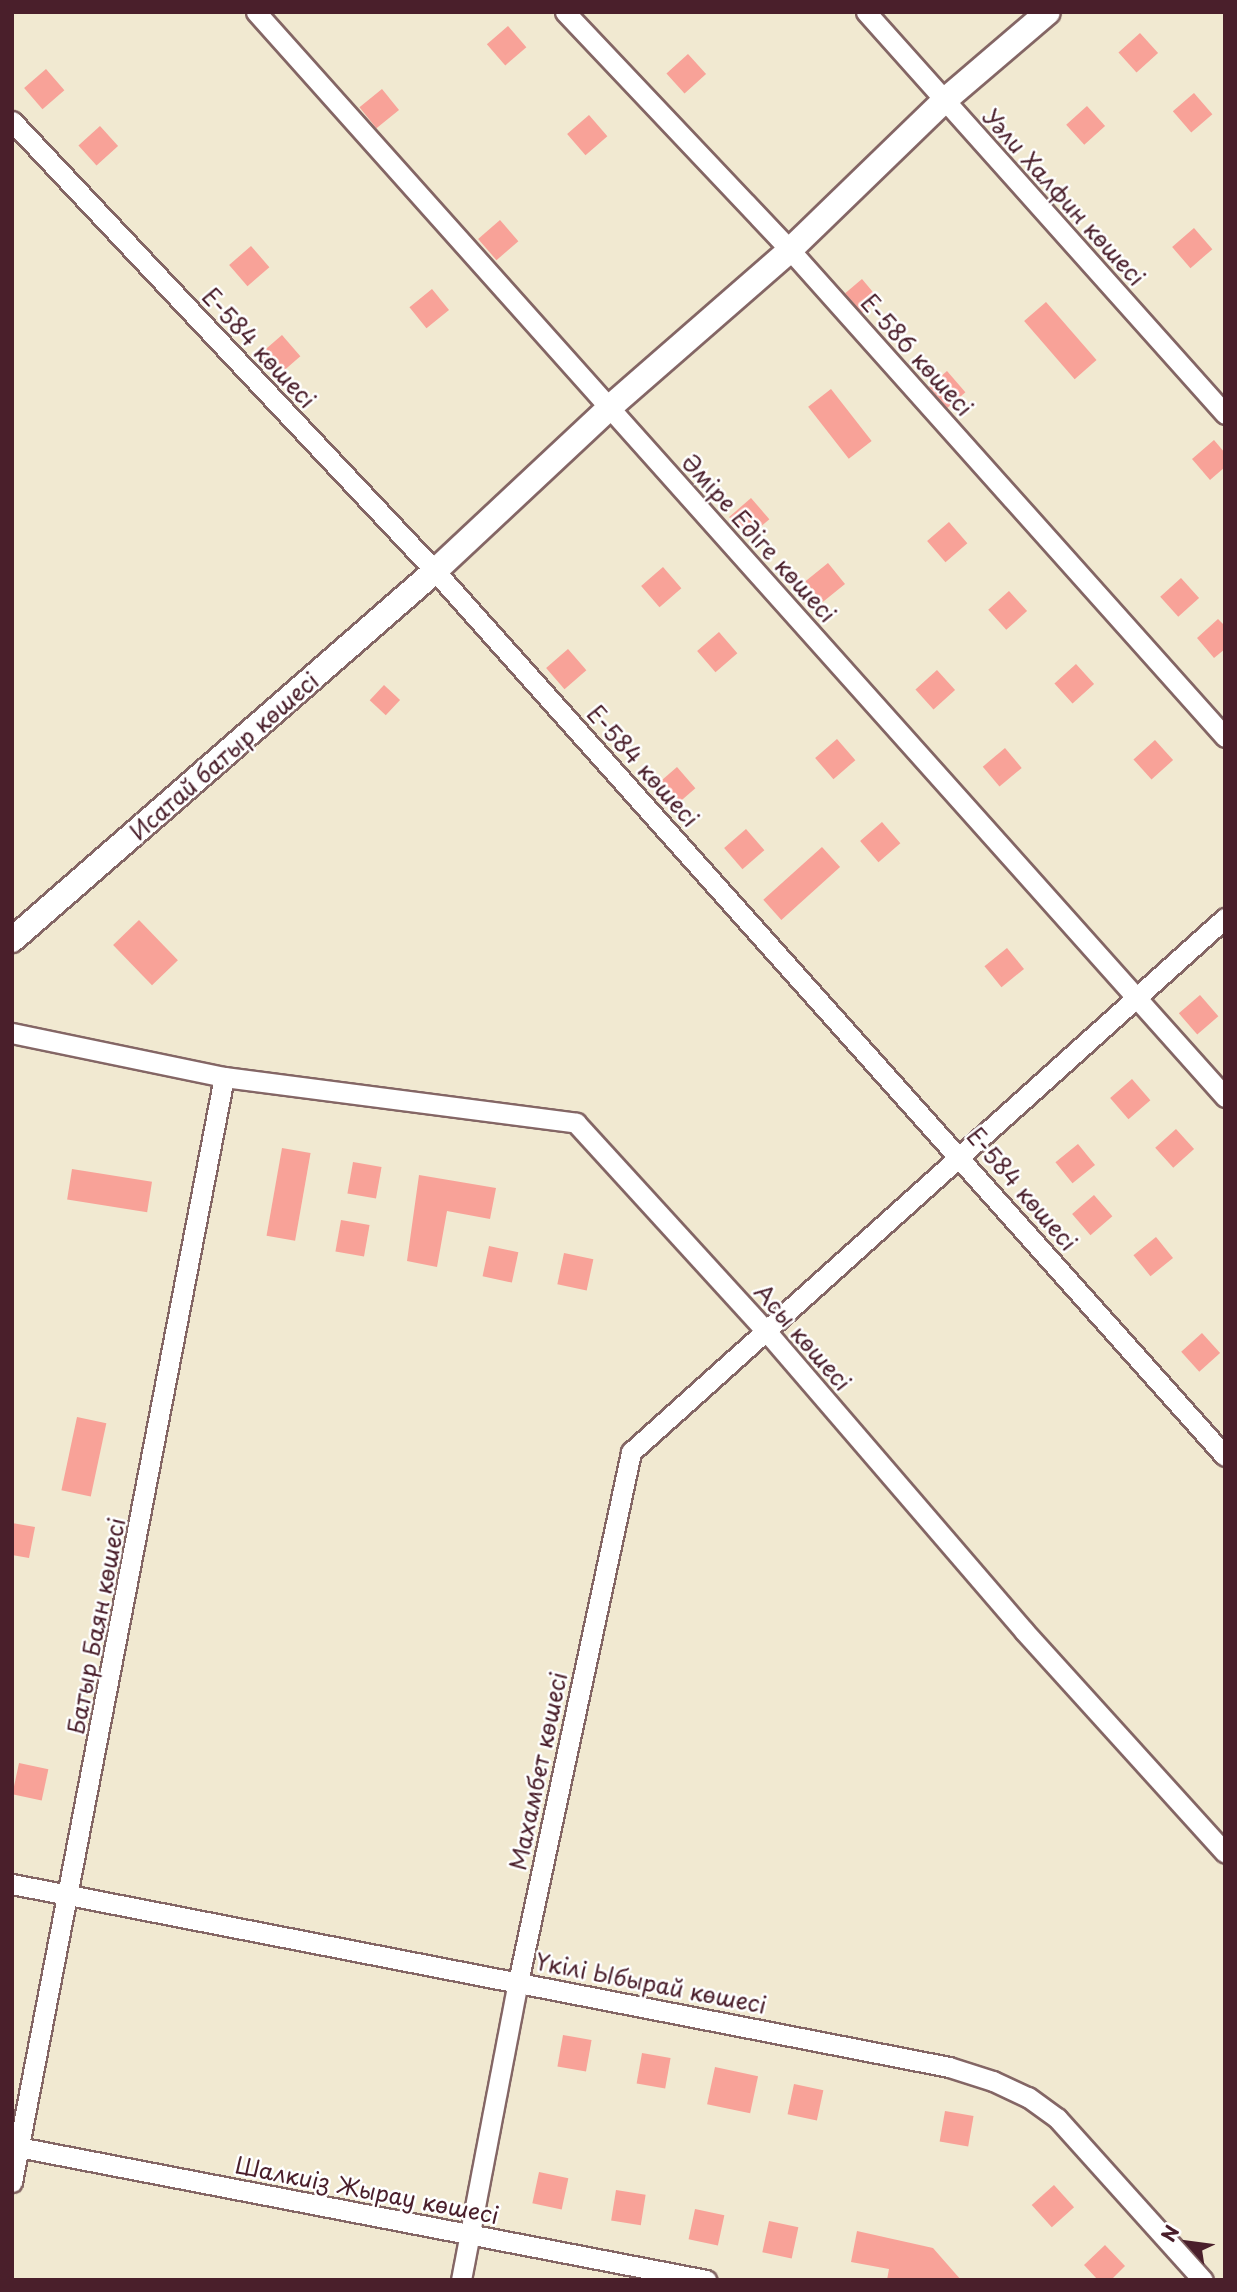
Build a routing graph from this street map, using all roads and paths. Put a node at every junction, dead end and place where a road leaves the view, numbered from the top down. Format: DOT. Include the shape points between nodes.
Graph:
graph roads {
  1 [pos="256,12"];
  2 [pos="565,12"];
  3 [pos="866,12"];
  4 [pos="1048,12"];
  5 [pos="945,100"];
  6 [pos="12,121"];
  7 [pos="790,250"];
  8 [pos="609,408"];
  9 [pos="1225,414"];
  10 [pos="435,571"];
  11 [pos="1225,737"];
  12 [pos="1225,918"];
  13 [pos="12,940"];
  14 [pos="1138,996"];
  15 [pos="12,1033"];
  16 [pos="224,1077"];
  17 [pos="1225,1097"];
  18 [pos="958,1153"];
  19 [pos="767,1332"];
  20 [pos="1225,1456"];
  21 [pos="1225,1853"];
  22 [pos="12,1884"];
  23 [pos="70,1896"];
  24 [pos="518,1982"];
  25 [pos="18,2147"];
  26 [pos="12,2182"];
  27 [pos="469,2235"];
  28 [pos="461,2280"];
  29 [pos="706,2280"];
  30 [pos="1203,2280"];
  1 -- 8 [label="street, Әміре Едіге көшесі"];
  2 -- 7 [label="street, Е-586 көшесі"];
  3 -- 5 [label="street, Уәли Халфин көшесі"];
  4 -- 5 [label="street, Исатай батыр көшесі"];
  5 -- 7 [label="street, Исатай батыр көшесі"];
  5 -- 9 [label="street, Уәли Халфин көшесі"];
  6 -- 10 [label="street, Е-584 көшесі"];
  7 -- 8 [label="street, Исатай батыр көшесі"];
  7 -- 11 [label="street, Е-586 көшесі"];
  8 -- 10 [label="street, Исатай батыр көшесі"];
  8 -- 14 [label="street, Әміре Едіге көшесі"];
  10 -- 13 [label="street, Исатай батыр көшесі"];
  10 -- 18 [label="street, Е-584 көшесі"];
  12 -- 14 [label="street, Махамбет көшесі"];
  14 -- 17 [label="street, Әміре Едіге көшесі"];
  14 -- 18 [label="street, Махамбет көшесі"];
  15 -- 16 [label="street, Асы көшесі"];
  16 -- 19 [label="street, Асы көшесі" via="576,1123"];
  16 -- 23 [label="street, Батыр Баян көшесі"];
  18 -- 19 [label="street, Махамбет көшесі"];
  18 -- 20 [label="street, Е-584 көшесі"];
  19 -- 21 [label="street, Асы көшесі" via="1024,1631"];
  19 -- 24 [label="street, Махамбет көшесі" via="631,1452"];
  22 -- 23 [label="street, Үкілі Ыбырай көшесі"];
  23 -- 24 [label="street, Үкілі Ыбырай көшесі"];
  23 -- 25 [label="street, Батыр Баян көшесі"];
  24 -- 27 [label="street, Махамбет көшесі"];
  24 -- 30 [label="street, Үкілі Ыбырай көшесі" via="949,2067 1016,2091 1057,2118"];
  25 -- 26 [label="street, Батыр Баян көшесі"];
  25 -- 27 [label="street, Шалкиіз Жырау көшесі"];
  27 -- 28 [label="street, Махамбет көшесі"];
  27 -- 29 [label="street, Шалкиіз Жырау көшесі"];
}
